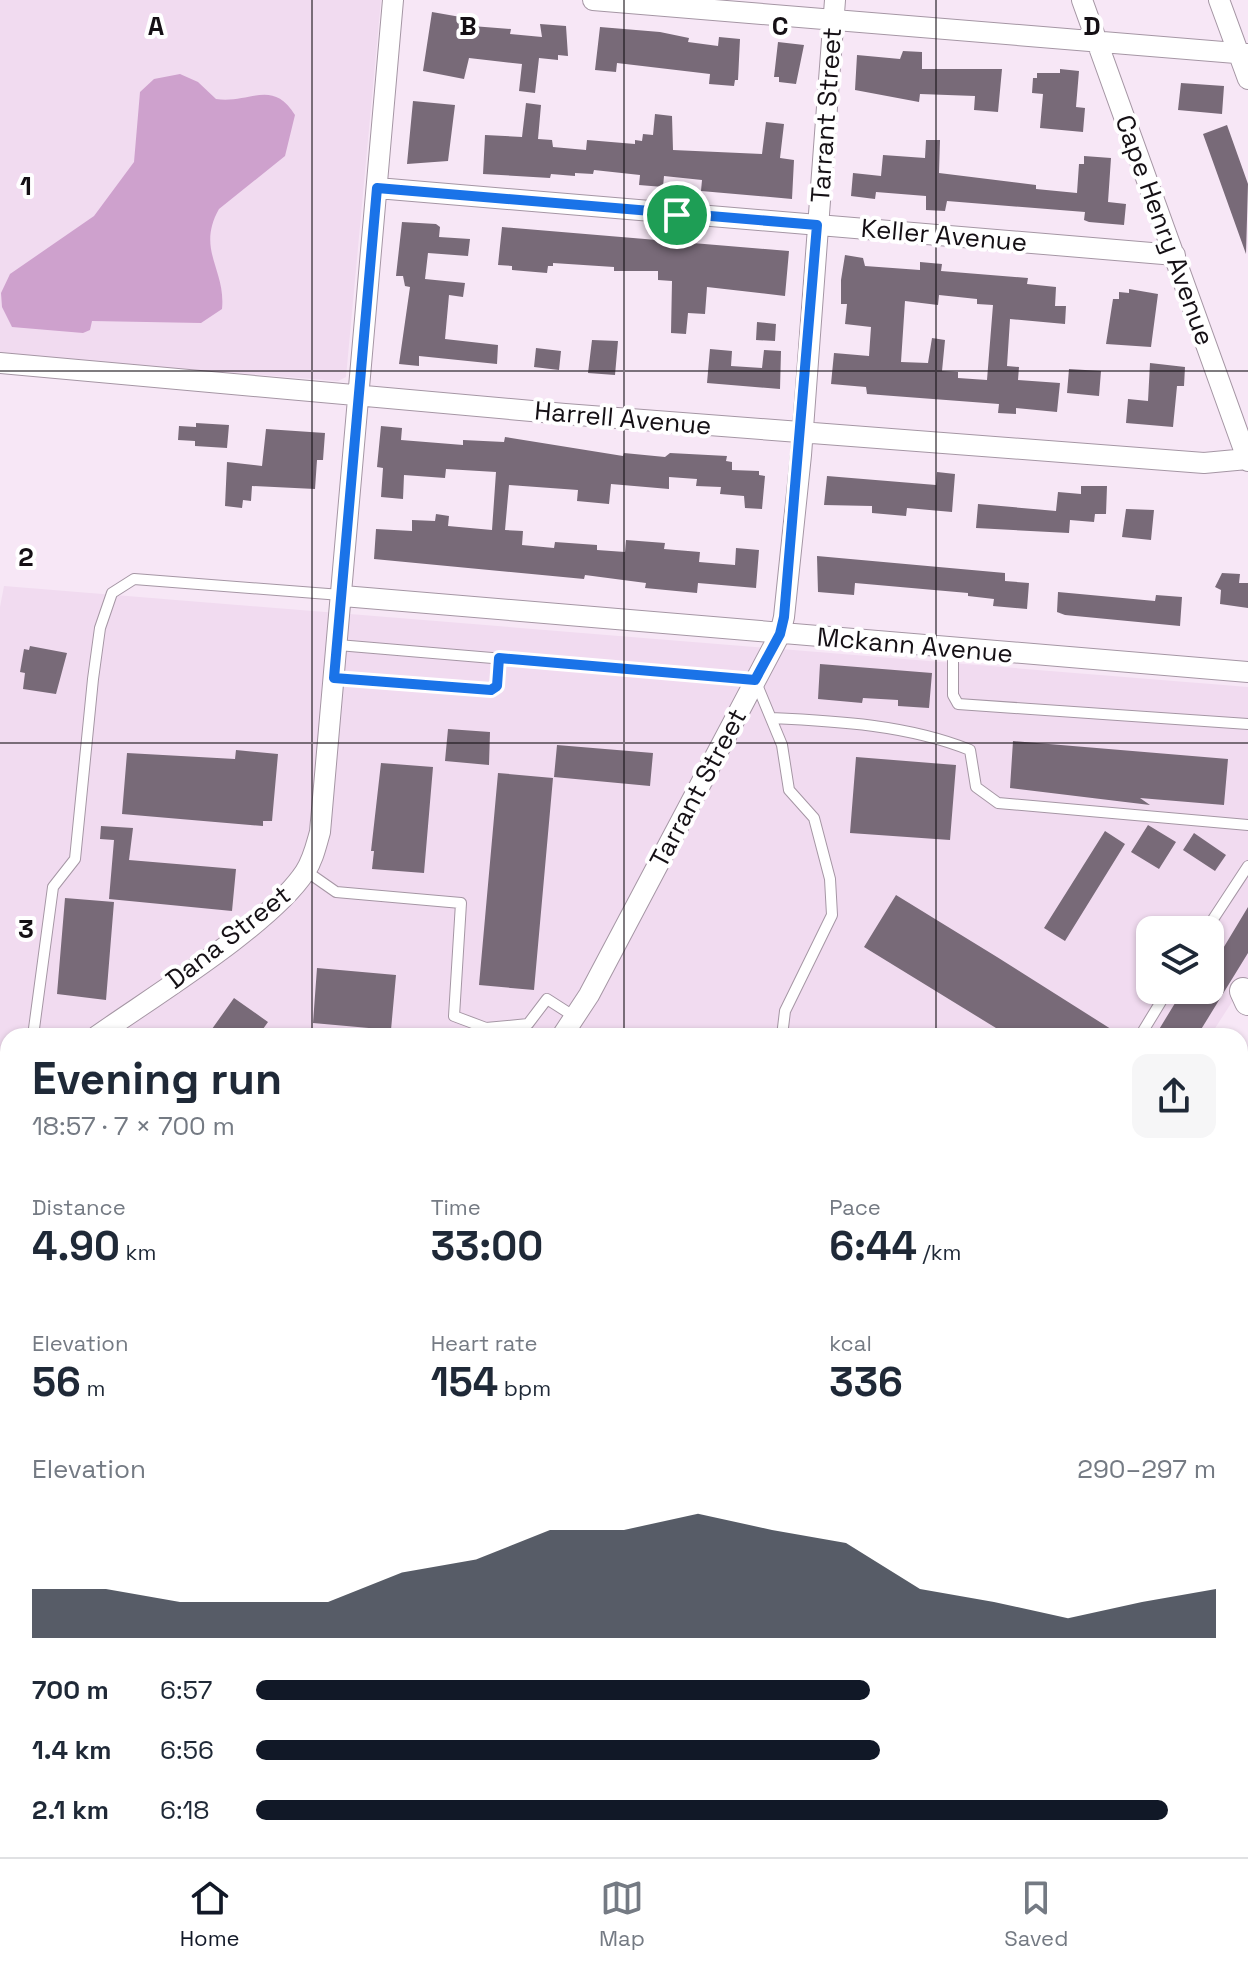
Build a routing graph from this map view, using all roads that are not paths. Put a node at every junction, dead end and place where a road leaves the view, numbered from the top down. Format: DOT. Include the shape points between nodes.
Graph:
graph roads {
  1 [pos="393,0"];
  2 [pos="593,0"];
  3 [pos="1082,0"];
  4 [pos="1219,0"];
  5 [pos="834,10"];
  6 [pos="1096,39"];
  7 [pos="1243,53"];
  8 [pos="1248,79"];
  9 [pos="377,188"];
  10 [pos="817,225"];
  11 [pos="1175,255"];
  12 [pos="0,363"];
  13 [pos="360,395"];
  14 [pos="802,431"];
  15 [pos="1248,460"];
  16 [pos="343,596"];
  17 [pos="780,634"];
  18 [pos="338,645"];
  19 [pos="953,648"];
  20 [pos="499,658"];
  21 [pos="1248,672"];
  22 [pos="334,678"];
  23 [pos="755,680"];
  24 [pos="771,718"];
  25 [pos="1248,724"];
  26 [pos="1248,825"];
  27 [pos="1248,866"];
  28 [pos="306,871"];
  29 [pos="1215,916"];
  30 [pos="1159,1004"];
  31 [pos="575,1017"];
  32 [pos="34,1028"];
  33 [pos="108,1028"];
  34 [pos="567,1028"];
  35 [pos="783,1028"];
  36 [pos="1145,1028"];
  1 -- 9 [label="street, Dana Street"];
  2 -- 5 [label="street"];
  3 -- 6 [label="street, Cape Henry Avenue"];
  4 -- 7 [label="street"];
  5 -- 6 [label="street"];
  5 -- 10 [label="street, Tarrant Street"];
  6 -- 7 [label="street"];
  6 -- 11 [label="street, Cape Henry Avenue"];
  7 -- 8 [label="street"];
  9 -- 10 [label="street, Keller Avenue"];
  9 -- 13 [label="street, Dana Street"];
  10 -- 11 [label="street, Keller Avenue"];
  10 -- 14 [label="street, Tarrant Street"];
  11 -- 15 [label="street, Cape Henry Avenue"];
  12 -- 13 [label="street, Harrell Avenue"];
  13 -- 14 [label="street, Harrell Avenue"];
  13 -- 16 [label="street, Dana Street"];
  14 -- 15 [label="street, Harrell Avenue" via="1204,463"];
  14 -- 17 [label="street, Tarrant Street"];
  16 -- 17 [label="street, Mckann Avenue"];
  16 -- 18 [label="street, Dana Street"];
  16 -- 32 [label="lane" via="134,579 112,593 100,628 75,859 53,887"];
  17 -- 19 [label="street, Mckann Avenue"];
  17 -- 23 [label="street, Tarrant Street"];
  18 -- 20 [label="lane"];
  18 -- 22 [label="street, Dana Street"];
  19 -- 21 [label="street, Mckann Avenue"];
  19 -- 25 [label="lane" via="953,695 958,704"];
  20 -- 22 [label="lane" via="497,686 491,690"];
  20 -- 23 [label="lane"];
  22 -- 28 [label="street, Dana Street" via="320,832"];
  23 -- 24 [label="lane"];
  23 -- 31 [label="street, Tarrant Street"];
  24 -- 26 [label="lane" via="940,738 970,750 976,787 998,803"];
  24 -- 35 [label="lane" via="782,745 789,790 814,818 830,879 832,915 785,1011"];
  27 -- 29 [label="lane"];
  28 -- 31 [label="lane" via="336,892 461,903 454,1016 486,1028 528,1024 547,999"];
  28 -- 33 [label="street, Dana Street" via="243,931"];
  30 -- 36 [label="lane"];
  31 -- 34 [label="street, Tarrant Street"];
}
